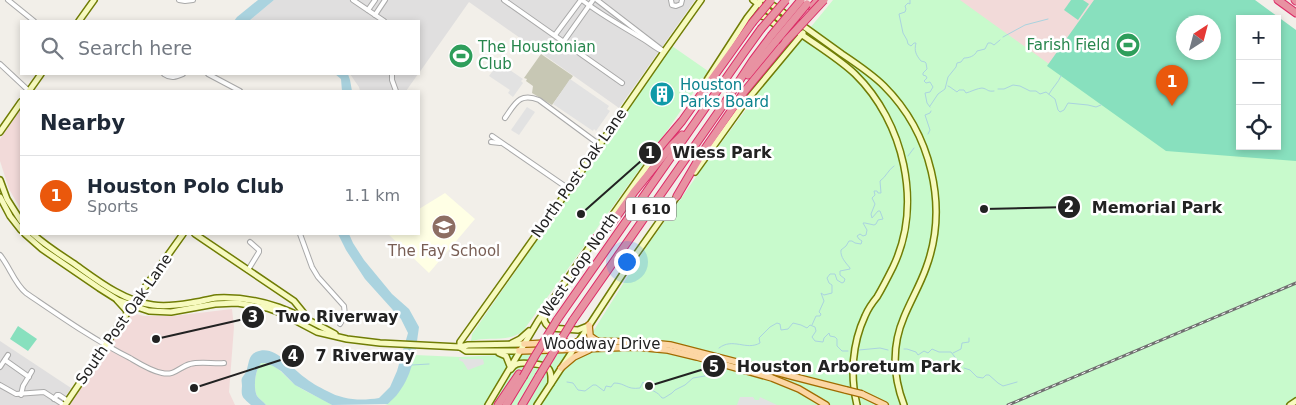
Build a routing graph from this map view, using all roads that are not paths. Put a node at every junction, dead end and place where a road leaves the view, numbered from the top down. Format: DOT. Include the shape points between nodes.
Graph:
graph roads {
  1 [pos="8,0"];
  2 [pos="179,0"];
  3 [pos="193,0"];
  4 [pos="353,0"];
  5 [pos="375,0"];
  6 [pos="385,0"];
  7 [pos="504,0"];
  8 [pos="581,0"];
  9 [pos="593,0"];
  10 [pos="597,0"];
  11 [pos="671,0"];
  12 [pos="682,0"];
  13 [pos="701,0"];
  14 [pos="786,0"];
  15 [pos="818,0"];
  16 [pos="824,0"];
  17 [pos="93,1"];
  18 [pos="763,1"];
  19 [pos="1279,1"];
  20 [pos="808,3"];
  21 [pos="589,5"];
  22 [pos="368,10"];
  23 [pos="1296,13"];
  24 [pos="375,15"];
  25 [pos="33,20"];
  26 [pos="80,20"];
  27 [pos="382,20"];
  28 [pos="750,21"];
  29 [pos="807,29"];
  30 [pos="802,34"];
  31 [pos="556,36"];
  32 [pos="564,41"];
  33 [pos="781,43"];
  34 [pos="664,52"];
  35 [pos="0,64"];
  36 [pos="40,75"];
  37 [pos="166,75"];
  38 [pos="181,75"];
  39 [pos="210,75"];
  40 [pos="392,75"];
  41 [pos="622,83"];
  42 [pos="28,90"];
  43 [pos="30,90"];
  44 [pos="238,90"];
  45 [pos="396,90"];
  46 [pos="20,103"];
  47 [pos="505,118"];
  48 [pos="694,123"];
  49 [pos="0,132"];
  50 [pos="492,136"];
  51 [pos="490,142"];
  52 [pos="502,143"];
  53 [pos="600,144"];
  54 [pos="660,148"];
  55 [pos="0,180"];
  56 [pos="569,189"];
  57 [pos="677,196"];
  58 [pos="0,197"];
  59 [pos="20,219"];
  60 [pos="20,229"];
  61 [pos="26,235"];
  62 [pos="34,235"];
  63 [pos="182,235"];
  64 [pos="196,235"];
  65 [pos="300,235"];
  66 [pos="594,240"];
  67 [pos="250,242"];
  68 [pos="40,244"];
  69 [pos="0,255"];
  70 [pos="248,270"];
  71 [pos="85,275"];
  72 [pos="116,298"];
  73 [pos="289,298"];
  74 [pos="136,300"];
  75 [pos="198,305"];
  76 [pos="132,306"];
  77 [pos="547,308"];
  78 [pos="277,309"];
  79 [pos="289,311"];
  80 [pos="128,312"];
  81 [pos="311,321"];
  82 [pos="538,321"];
  83 [pos="340,324"];
  84 [pos="589,325"];
  85 [pos="340,337"];
  86 [pos="577,342"];
  87 [pos="599,342"];
  88 [pos="509,344"];
  89 [pos="524,344"];
  90 [pos="105,345"];
  91 [pos="460,347"];
  92 [pos="573,349"];
  93 [pos="592,349"];
  94 [pos="486,351"];
  95 [pos="519,351"];
  96 [pos="8,355"];
  97 [pos="5,360"];
  98 [pos="224,364"];
  99 [pos="736,364"];
  100 [pos="510,367"];
  101 [pos="0,368"];
  102 [pos="561,368"];
  103 [pos="32,371"];
  104 [pos="507,372"];
  105 [pos="521,376"];
  106 [pos="29,377"];
  107 [pos="551,383"];
  108 [pos="0,384"];
  109 [pos="21,395"];
  110 [pos="1296,401"];
  111 [pos="65,404"];
  112 [pos="488,405"];
  113 [pos="498,405"];
  114 [pos="506,405"];
  115 [pos="522,405"];
  116 [pos="537,405"];
  117 [pos="826,405"];
  118 [pos="857,405"];
  119 [pos="885,405"];
  120 [pos="904,405"];
  121 [pos="1290,405"];
  1 -- 25 [label="street"];
  2 -- 3 [label="street"];
  4 -- 22 [label="street"];
  5 -- 22 [label="street"];
  6 -- 24 [label="street"];
  7 -- 31 [label="street"];
  8 -- 21 [label="street"];
  8 -- 31 [label="street"];
  9 -- 21 [label="street"];
  10 -- 34 [label="street"];
  11 -- 12 [label="street" via="676,6"];
  13 -- 34 [label="main road, North Post Oak Lane"];
  14 -- 48 [label="highway, West Loop North / I 610, bridge"];
  15 -- 20 [label="highway"];
  16 -- 33 [label="highway, bridge"];
  17 -- 26 [label="main road"];
  18 -- 28 [label="highway, bridge"];
  18 -- 28 [label="main road"];
  18 -- 29 [label="main road"];
  18 -- 30 [label="main road"];
  19 -- 23 [label="highway"];
  20 -- 33 [label="highway, bridge"];
  21 -- 32 [label="street"];
  21 -- 34 [label="street"];
  22 -- 24 [label="street"];
  24 -- 27 [label="street"];
  28 -- 33 [label="main road" via="755,15 760,15 786,33 790,41"];
  28 -- 54 [label="highway"];
  29 -- 30 [label="main road"];
  29 -- 120 [label="main road" via="885,87 911,121 928,156 936,200 935,233 926,269 898,338 896,377"];
  30 -- 33 [label="main road"];
  30 -- 118 [label="main road" via="842,62 869,90 889,121 903,159 907,194 903,232 894,265 865,316 856,340 853,383"];
  31 -- 32 [label="street"];
  32 -- 41 [label="street"];
  33 -- 57 [label="highway" via="704,150"];
  33 -- 115 [label="highway, West Loop North / I 610, bridge" via="728,98 573,320"];
  34 -- 53 [label="main road, North Post Oak Lane"];
  35 -- 42 [label="street"];
  36 -- 43 [label="main road"];
  37 -- 38 [label="street"];
  39 -- 44 [label="street"];
  40 -- 45 [label="street"];
  46 -- 49 [label="main road"];
  47 -- 53 [label="street" via="520,98 532,97"];
  48 -- 66 [label="highway" via="634,192 613,222"];
  48 -- 105 [label="highway, West Loop North / I 610, bridge"];
  50 -- 52 [label="street"];
  51 -- 52 [label="street"];
  52 -- 56 [label="street"];
  53 -- 56 [label="main road, North Post Oak Lane"];
  54 -- 66 [label="main road"];
  55 -- 59 [label="main road"];
  56 -- 91 [label="main road, North Post Oak Lane" via="460,342"];
  57 -- 84 [label="main road"];
  58 -- 60 [label="main road"];
  61 -- 68 [label="main road, Woodway Drive"];
  62 -- 68 [label="main road, Woodway Drive"];
  63 -- 74 [label="main road, South Post Oak Lane"];
  64 -- 70 [label="main road"];
  65 -- 83 [label="street" via="318,277 344,306 345,315"];
  66 -- 77 [label="main road"];
  67 -- 70 [label="street" via="259,252"];
  68 -- 71 [label="main road, Woodway Drive"];
  69 -- 90 [label="street" via="26,293"];
  70 -- 73 [label="main road"];
  71 -- 72 [label="main road, Woodway Drive"];
  71 -- 74 [label="main road, Woodway Drive"];
  72 -- 76 [label="main road, Woodway Drive"];
  72 -- 80 [label="main road"];
  73 -- 79 [label="main road" via="295,307"];
  73 -- 81 [label="main road"];
  74 -- 75 [label="main road, Woodway Drive" via="152,305"];
  74 -- 76 [label="main road, South Post Oak Lane"];
  75 -- 76 [label="main road, Woodway Drive" via="171,312"];
  75 -- 78 [label="main road, Woodway Drive" via="215,298 255,300"];
  76 -- 80 [label="main road, South Post Oak Lane"];
  77 -- 82 [label="main road"];
  77 -- 84 [label="main road" via="544,320 550,328 578,330"];
  78 -- 79 [label="main road, Woodway Drive"];
  78 -- 85 [label="main road, Woodway Drive" via="317,332"];
  79 -- 81 [label="main road, Woodway Drive"];
  80 -- 90 [label="main road, South Post Oak Lane"];
  81 -- 85 [label="main road, Woodway Drive"];
  82 -- 88 [label="main road" via="527,333"];
  82 -- 89 [label="main road"];
  84 -- 86 [label="main road"];
  84 -- 87 [label="main road" via="590,336"];
  85 -- 91 [label="main road, Woodway Drive" via="380,343"];
  86 -- 87 [label="main road, Woodway Drive"];
  86 -- 89 [label="main road, Woodway Drive"];
  86 -- 92 [label="main road"];
  87 -- 99 [label="main road, Woodway Drive" via="670,345"];
  88 -- 89 [label="main road, Woodway Drive"];
  88 -- 91 [label="main road, Woodway Drive"];
  89 -- 95 [label="main road"];
  90 -- 98 [label="street" via="162,373 170,374 188,364"];
  90 -- 111 [label="main road, South Post Oak Lane"];
  91 -- 94 [label="main road, Woodway Drive" via="466,351"];
  92 -- 93 [label="main road, Woodway Drive"];
  92 -- 95 [label="main road, Woodway Drive"];
  92 -- 102 [label="main road"];
  93 -- 99 [label="main road, Woodway Drive" via="657,348"];
  93 -- 102 [label="main road" via="574,356"];
  94 -- 95 [label="main road, Woodway Drive"];
  94 -- 100 [label="main road" via="506,356"];
  95 -- 100 [label="main road"];
  96 -- 97 [label="street"];
  97 -- 101 [label="street"];
  97 -- 106 [label="street"];
  99 -- 117 [label="main road, Woodway Drive" via="786,382"];
  99 -- 119 [label="main road, Woodway Drive, bridge" via="862,394"];
  100 -- 104 [label="main road"];
  102 -- 107 [label="main road"];
  103 -- 106 [label="street"];
  104 -- 107 [label="main road" via="520,363 545,365 551,373"];
  104 -- 112 [label="main road"];
  105 -- 113 [label="highway"];
  105 -- 114 [label="highway"];
  106 -- 109 [label="street"];
  107 -- 116 [label="main road"];
  108 -- 109 [label="street"];
  109 -- 111 [label="street" via="44,392 54,399 59,395"];
  110 -- 121 [label="main road"];
}
